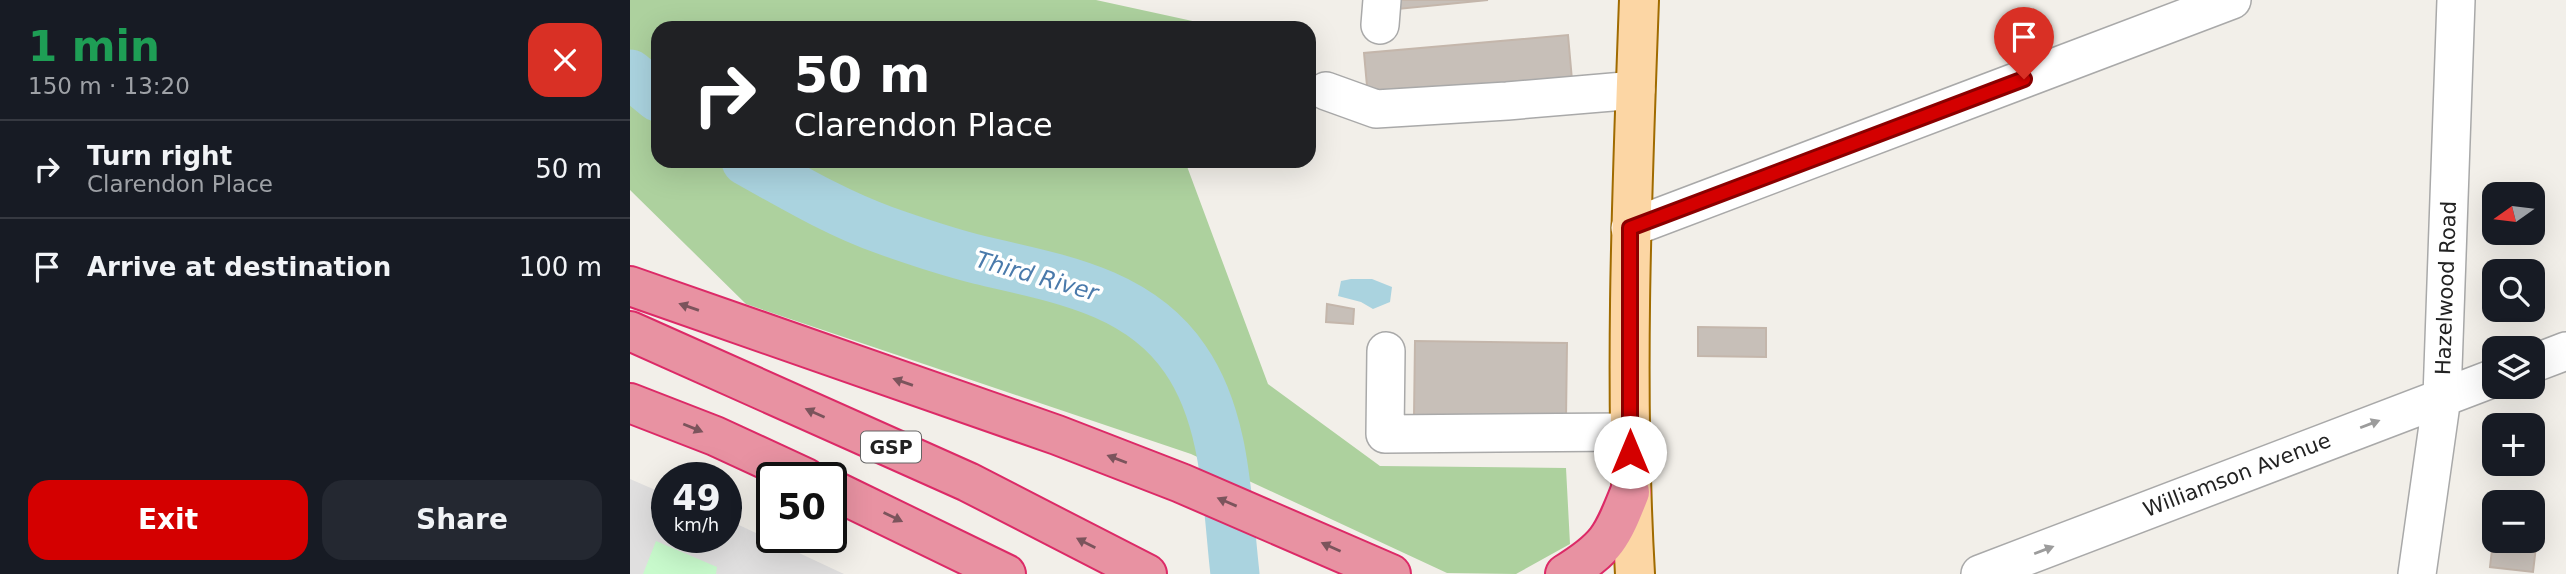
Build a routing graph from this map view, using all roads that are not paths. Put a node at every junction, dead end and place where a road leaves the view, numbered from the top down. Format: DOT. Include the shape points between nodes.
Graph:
graph roads {
  1 [pos="1639,0"];
  2 [pos="2232,0"];
  3 [pos="2456,0"];
  4 [pos="1636,90"];
  5 [pos="1326,91"];
  6 [pos="1630,228"];
  7 [pos="630,286"];
  8 [pos="630,331"];
  9 [pos="1386,351"];
  10 [pos="2566,351"];
  11 [pos="2545,359"];
  12 [pos="2482,382"];
  13 [pos="2442,397"];
  14 [pos="630,403"];
  15 [pos="1629,432"];
  16 [pos="771,462"];
  17 [pos="1630,492"];
  18 [pos="847,497"];
  19 [pos="1006,574"];
  20 [pos="1147,574"];
  21 [pos="1391,574"];
  22 [pos="1565,574"];
  23 [pos="1635,574"];
  24 [pos="1980,574"];
  25 [pos="2417,574"];
  1 -- 4 [label="main road"];
  2 -- 6 [label="street"];
  3 -- 13 [label="street, Hazelwood Road"];
  4 -- 5 [label="street" via="1376,108"];
  4 -- 6 [label="main road"];
  6 -- 15 [label="main road"];
  21 -- 7 [label="highway, one-way" via="1057,435"];
  20 -- 8 [label="highway, GSP, one-way" via="968,482"];
  9 -- 15 [label="street" via="1385,434"];
  10 -- 11 [label="street"];
  12 -- 13 [label="street, Williamson Avenue"];
  24 -- 13 [label="street, Williamson Avenue, one-way"];
  13 -- 25 [label="street, Hazelwood Road"];
  14 -- 16 [label="highway, one-way"];
  15 -- 17 [label="main road"];
  17 -- 22 [label="highway" via="1615,529 1596,555"];
  17 -- 23 [label="main road"];
  18 -- 19 [label="highway, one-way"];
}
